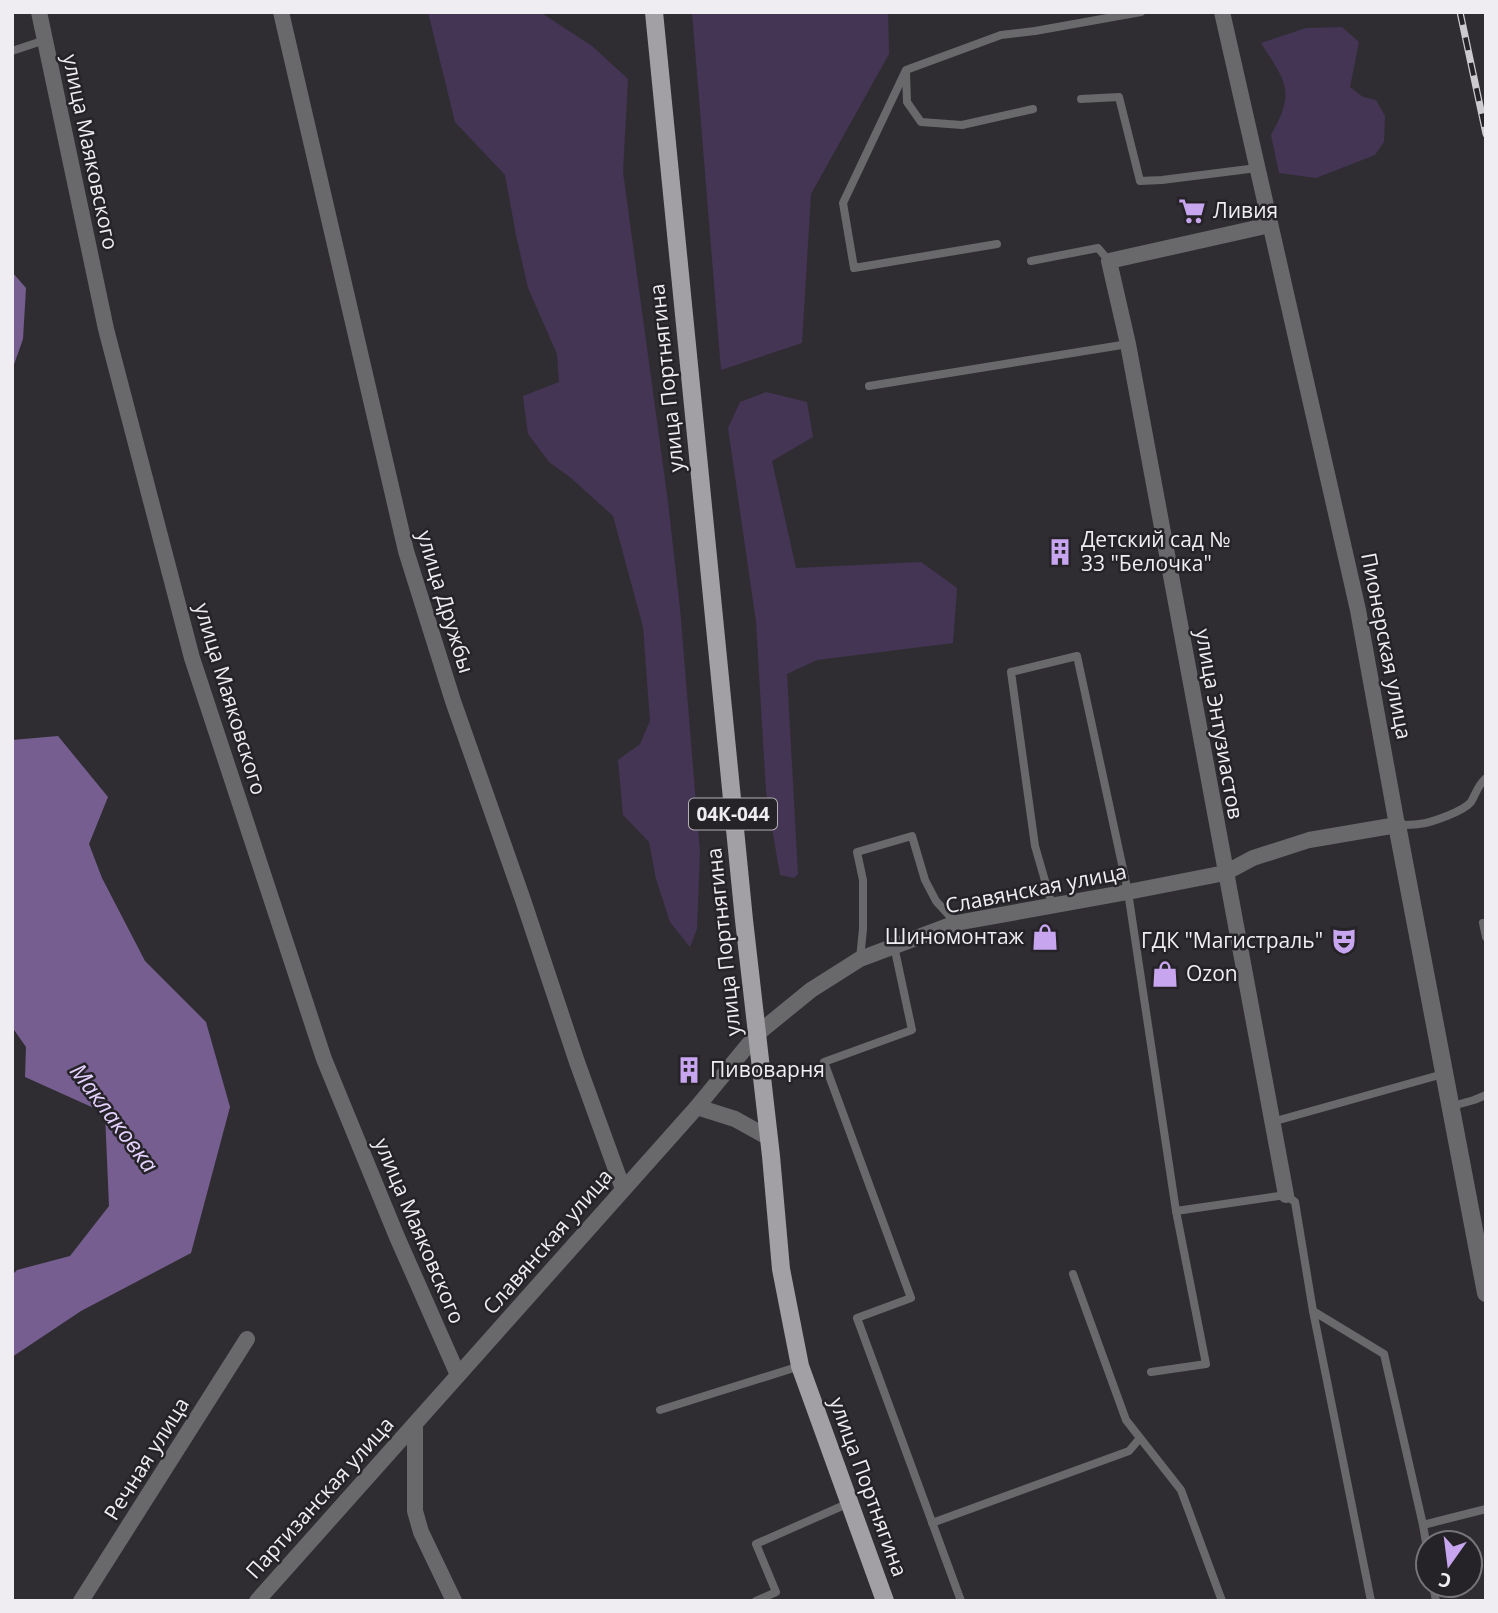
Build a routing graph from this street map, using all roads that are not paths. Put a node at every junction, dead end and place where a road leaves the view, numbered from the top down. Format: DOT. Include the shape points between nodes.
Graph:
graph roads {
  1 [pos="39,12"];
  2 [pos="281,12"];
  3 [pos="654,12"];
  4 [pos="1141,12"];
  5 [pos="1222,12"];
  6 [pos="44,40"];
  7 [pos="12,51"];
  8 [pos="906,70"];
  9 [pos="1082,99"];
  10 [pos="1033,109"];
  11 [pos="1257,168"];
  12 [pos="1270,225"];
  13 [pos="997,244"];
  14 [pos="1031,261"];
  15 [pos="1109,261"];
  16 [pos="1128,344"];
  17 [pos="869,386"];
  18 [pos="1486,778"];
  19 [pos="1396,825"];
  20 [pos="1225,873"];
  21 [pos="1128,892"];
  22 [pos="1052,905"];
  23 [pos="956,923"];
  24 [pos="1483,923"];
  25 [pos="1486,937"];
  26 [pos="894,946"];
  27 [pos="860,959"];
  28 [pos="757,1034"];
  29 [pos="1443,1074"];
  30 [pos="1486,1095"];
  31 [pos="697,1107"];
  32 [pos="1449,1107"];
  33 [pos="1272,1122"];
  34 [pos="769,1138"];
  35 [pos="623,1189"];
  36 [pos="1286,1195"];
  37 [pos="1176,1211"];
  38 [pos="1073,1274"];
  39 [pos="1486,1293"];
  40 [pos="1313,1311"];
  41 [pos="247,1339"];
  42 [pos="800,1366"];
  43 [pos="1151,1372"];
  44 [pos="458,1375"];
  45 [pos="660,1410"];
  46 [pos="415,1424"];
  47 [pos="1140,1438"];
  48 [pos="849,1503"];
  49 [pos="1486,1509"];
  50 [pos="932,1522"];
  51 [pos="1423,1525"];
  52 [pos="1424,1529"];
  53 [pos="81,1601"];
  54 [pos="257,1601"];
  55 [pos="454,1601"];
  56 [pos="756,1601"];
  57 [pos="885,1601"];
  58 [pos="961,1601"];
  59 [pos="1222,1601"];
  60 [pos="1371,1601"];
  1 -- 6 [label="street, улица Маяковского"];
  2 -- 35 [label="street, улица Дружбы" via="406,551 453,701"];
  3 -- 28 [label="main road, улица Портнягина / 04К-044"];
  4 -- 8 [label="lane" via="1001,35"];
  5 -- 11 [label="street, Пионерская улица"];
  6 -- 7 [label="lane"];
  6 -- 44 [label="street, улица Маяковского" via="106,329 192,658 324,1059"];
  8 -- 10 [label="lane" via="907,102 920,122 962,125"];
  8 -- 13 [label="lane" via="843,204 854,268"];
  9 -- 11 [label="lane" via="1119,97 1140,181"];
  11 -- 12 [label="street, Пионерская улица"];
  12 -- 15 [label="street"];
  12 -- 19 [label="street, Пионерская улица" via="1358,610"];
  14 -- 15 [label="lane" via="1098,248"];
  15 -- 16 [label="street, улица Энтузиастов"];
  16 -- 17 [label="lane"];
  16 -- 20 [label="street, улица Энтузиастов"];
  18 -- 19 [label="lane" via="1463,808 1421,824"];
  19 -- 20 [label="street, Славянская улица" via="1310,840 1253,858"];
  19 -- 29 [label="street, Пионерская улица"];
  20 -- 21 [label="street, Славянская улица"];
  20 -- 33 [label="street, улица Энтузиастов"];
  21 -- 22 [label="street, Славянская улица"];
  21 -- 22 [label="lane" via="1077,656 1011,672 1035,846"];
  21 -- 37 [label="lane"];
  22 -- 23 [label="street, Славянская улица"];
  23 -- 26 [label="street, Славянская улица"];
  23 -- 27 [label="lane" via="925,880 912,836 857,852 863,880"];
  24 -- 25 [label="lane"];
  26 -- 27 [label="street, Славянская улица"];
  26 -- 50 [label="lane" via="912,1030 824,1062 911,1298 857,1318"];
  27 -- 28 [label="street, Славянская улица" via="811,990"];
  28 -- 31 [label="street, Славянская улица"];
  28 -- 34 [label="main road, улица Портнягина / 04К-044"];
  29 -- 32 [label="street, Пионерская улица"];
  29 -- 33 [label="lane"];
  30 -- 32 [label="lane"];
  31 -- 34 [label="street" via="735,1119"];
  31 -- 35 [label="street, Славянская улица"];
  32 -- 39 [label="street, Пионерская улица"];
  33 -- 36 [label="street, улица Энтузиастов"];
  34 -- 42 [label="main road, улица Портнягина / 04К-044" via="780,1269"];
  35 -- 44 [label="street, Славянская улица"];
  36 -- 37 [label="lane"];
  36 -- 40 [label="lane" via="1295,1202"];
  37 -- 43 [label="lane" via="1206,1364"];
  38 -- 47 [label="lane" via="1126,1420"];
  40 -- 51 [label="lane" via="1384,1354"];
  40 -- 60 [label="lane"];
  41 -- 53 [label="street, Речная улица"];
  42 -- 45 [label="lane"];
  42 -- 48 [label="main road, улица Портнягина / 04К-044"];
  44 -- 46 [label="street, Славянская улица"];
  46 -- 54 [label="street, Партизанская улица"];
  46 -- 55 [label="street" via="415,1511"];
  47 -- 50 [label="lane" via="1129,1451"];
  47 -- 59 [label="lane" via="1181,1490"];
  48 -- 56 [label="lane" via="756,1544 776,1592"];
  48 -- 57 [label="main road, улица Портнягина / 04К-044"];
  49 -- 51 [label="lane"];
  50 -- 58 [label="lane"];
  51 -- 52 [label="lane"];
}
